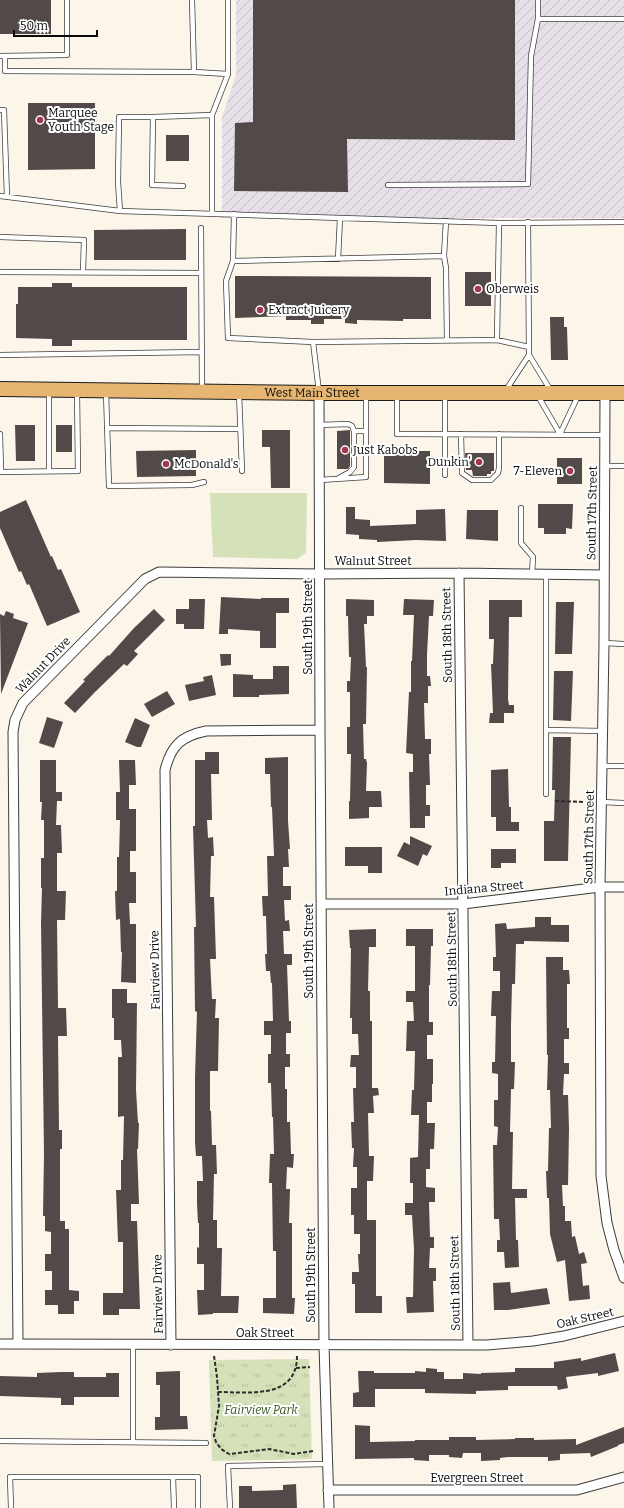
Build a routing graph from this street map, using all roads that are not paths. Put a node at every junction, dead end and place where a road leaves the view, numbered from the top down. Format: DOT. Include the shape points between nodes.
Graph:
graph roads {
  1 [pos="67,0"];
  2 [pos="192,0"];
  3 [pos="228,0"];
  4 [pos="538,0"];
  5 [pos="538,19"];
  6 [pos="624,19"];
  7 [pos="3,56"];
  8 [pos="194,72"];
  9 [pos="228,74"];
  10 [pos="0,110"];
  11 [pos="212,115"];
  12 [pos="153,117"];
  13 [pos="388,185"];
  14 [pos="183,186"];
  15 [pos="0,196"];
  16 [pos="7,197"];
  17 [pos="120,211"];
  18 [pos="212,214"];
  19 [pos="234,214"];
  20 [pos="340,218"];
  21 [pos="446,221"];
  22 [pos="528,222"];
  23 [pos="624,222"];
  24 [pos="499,223"];
  25 [pos="201,228"];
  26 [pos="0,237"];
  27 [pos="444,256"];
  28 [pos="338,259"];
  29 [pos="233,261"];
  30 [pos="0,272"];
  31 [pos="83,272"];
  32 [pos="201,273"];
  33 [pos="447,340"];
  34 [pos="497,340"];
  35 [pos="313,342"];
  36 [pos="529,347"];
  37 [pos="202,352"];
  38 [pos="0,355"];
  39 [pos="528,355"];
  40 [pos="0,389"];
  41 [pos="49,390"];
  42 [pos="77,390"];
  43 [pos="106,391"];
  44 [pos="202,392"];
  45 [pos="239,392"];
  46 [pos="579,392"];
  47 [pos="605,392"];
  48 [pos="319,393"];
  49 [pos="366,393"];
  50 [pos="397,393"];
  51 [pos="445,393"];
  52 [pos="504,393"];
  53 [pos="536,393"];
  54 [pos="552,393"];
  55 [pos="624,393"];
  56 [pos="319,425"];
  57 [pos="107,428"];
  58 [pos="240,429"];
  59 [pos="354,431"];
  60 [pos="365,431"];
  61 [pos="0,434"];
  62 [pos="445,434"];
  63 [pos="461,434"];
  64 [pos="499,434"];
  65 [pos="560,434"];
  66 [pos="605,434"];
  67 [pos="605,466"];
  68 [pos="624,466"];
  69 [pos="49,471"];
  70 [pos="242,471"];
  71 [pos="445,475"];
  72 [pos="336,479"];
  73 [pos="320,480"];
  74 [pos="204,482"];
  75 [pos="520,508"];
  76 [pos="459,573"];
  77 [pos="320,574"];
  78 [pos="532,574"];
  79 [pos="546,574"];
  80 [pos="604,575"];
  81 [pos="145,579"];
  82 [pos="604,643"];
  83 [pos="624,644"];
  84 [pos="320,730"];
  85 [pos="546,730"];
  86 [pos="603,731"];
  87 [pos="602,766"];
  88 [pos="624,766"];
  89 [pos="546,794"];
  90 [pos="602,802"];
  91 [pos="624,803"];
  92 [pos="600,887"];
  93 [pos="624,887"];
  94 [pos="321,904"];
  95 [pos="463,904"];
  96 [pos="624,1278"];
  97 [pos="624,1321"];
  98 [pos="0,1344"];
  99 [pos="18,1344"];
  100 [pos="133,1345"];
  101 [pos="171,1345"];
  102 [pos="324,1345"];
  103 [pos="468,1345"];
  104 [pos="0,1441"];
  105 [pos="133,1442"];
  106 [pos="206,1443"];
  107 [pos="327,1464"];
  108 [pos="624,1476"];
  109 [pos="173,1477"];
  110 [pos="328,1490"];
  111 [pos="11,1508"];
  112 [pos="174,1508"];
  113 [pos="198,1508"];
  114 [pos="230,1508"];
  115 [pos="329,1508"];
  1 -- 7 [label="lane" via="67,55"];
  2 -- 8 [label="lane"];
  3 -- 9 [label="lane"];
  4 -- 5 [label="lane"];
  5 -- 6 [label="lane"];
  5 -- 13 [label="lane" via="531,56 528,184"];
  7 -- 8 [label="lane" via="6,71"];
  8 -- 9 [label="lane"];
  9 -- 11 [label="lane"];
  10 -- 16 [label="lane" via="4,110"];
  11 -- 12 [label="lane"];
  11 -- 18 [label="lane"];
  12 -- 14 [label="lane" via="152,185"];
  12 -- 17 [label="lane" via="119,117"];
  15 -- 16 [label="lane"];
  16 -- 17 [label="lane"];
  17 -- 18 [label="lane"];
  18 -- 19 [label="lane"];
  19 -- 20 [label="lane"];
  19 -- 29 [label="lane"];
  20 -- 21 [label="lane"];
  20 -- 28 [label="lane"];
  21 -- 24 [label="lane"];
  21 -- 27 [label="lane"];
  22 -- 23 [label="lane"];
  22 -- 24 [label="lane"];
  22 -- 36 [label="lane"];
  24 -- 34 [label="lane"];
  25 -- 32 [label="lane"];
  26 -- 31 [label="lane" via="84,240"];
  27 -- 28 [label="lane"];
  27 -- 33 [label="lane"];
  28 -- 29 [label="lane"];
  29 -- 35 [label="lane" via="226,281 228,338"];
  30 -- 31 [label="lane"];
  31 -- 32 [label="lane"];
  32 -- 37 [label="lane"];
  33 -- 34 [label="lane"];
  33 -- 35 [label="lane"];
  34 -- 36 [label="lane"];
  35 -- 48 [label="lane"];
  36 -- 39 [label="lane"];
  37 -- 38 [label="lane"];
  37 -- 44 [label="lane"];
  39 -- 52 [label="lane"];
  39 -- 54 [label="lane"];
  40 -- 41 [label="main road, West Main Street"];
  41 -- 42 [label="main road, West Main Street"];
  41 -- 69 [label="lane"];
  42 -- 43 [label="main road, West Main Street"];
  42 -- 69 [label="lane" via="78,471"];
  43 -- 44 [label="main road, West Main Street"];
  43 -- 57 [label="lane"];
  44 -- 45 [label="main road, West Main Street"];
  45 -- 48 [label="main road, West Main Street"];
  45 -- 58 [label="lane"];
  46 -- 47 [label="main road, West Main Street"];
  46 -- 54 [label="main road, West Main Street"];
  46 -- 65 [label="lane"];
  47 -- 55 [label="main road, West Main Street"];
  47 -- 66 [label="street, South 17th Street"];
  48 -- 49 [label="main road, West Main Street"];
  48 -- 56 [label="street, South 19th Street"];
  49 -- 50 [label="main road, West Main Street"];
  49 -- 60 [label="lane"];
  50 -- 51 [label="main road, West Main Street"];
  50 -- 62 [label="lane" via="397,434"];
  51 -- 52 [label="main road, West Main Street"];
  51 -- 62 [label="lane"];
  52 -- 53 [label="main road, West Main Street"];
  53 -- 54 [label="main road, West Main Street"];
  53 -- 65 [label="lane"];
  56 -- 59 [label="lane" via="348,424"];
  56 -- 73 [label="street, South 19th Street"];
  57 -- 58 [label="lane"];
  57 -- 74 [label="lane" via="109,486 192,485"];
  58 -- 70 [label="lane"];
  59 -- 60 [label="lane"];
  59 -- 72 [label="lane" via="354,467"];
  60 -- 72 [label="lane" via="366,477"];
  61 -- 69 [label="lane" via="1,472"];
  62 -- 63 [label="lane"];
  62 -- 71 [label="lane"];
  63 -- 64 [label="lane"];
  63 -- 64 [label="lane" via="462,473 472,480 491,480 498,473"];
  64 -- 65 [label="lane"];
  65 -- 66 [label="lane"];
  66 -- 67 [label="street, South 17th Street"];
  67 -- 68 [label="lane"];
  67 -- 80 [label="street, South 17th Street"];
  72 -- 73 [label="lane"];
  73 -- 77 [label="street, South 19th Street"];
  75 -- 78 [label="lane" via="521,543 532,557"];
  76 -- 77 [label="street, Walnut Street"];
  76 -- 78 [label="street, Walnut Street"];
  76 -- 95 [label="street, South 18th Street"];
  77 -- 81 [label="street, Walnut Street" via="159,572"];
  77 -- 84 [label="street, South 19th Street"];
  78 -- 79 [label="street, Walnut Street"];
  79 -- 80 [label="street, Walnut Street"];
  79 -- 85 [label="lane"];
  80 -- 82 [label="street, South 17th Street"];
  81 -- 99 [label="street, Walnut Drive" via="27,698 15,720 13,738"];
  82 -- 83 [label="lane"];
  82 -- 86 [label="street, South 17th Street"];
  84 -- 94 [label="street, South 19th Street"];
  84 -- 101 [label="street, Fairview Drive" via="194,733 175,745 168,757 165,778"];
  85 -- 86 [label="lane"];
  85 -- 89 [label="lane"];
  86 -- 87 [label="street, South 17th Street"];
  87 -- 88 [label="lane"];
  87 -- 90 [label="street, South 17th Street"];
  90 -- 91 [label="lane"];
  90 -- 92 [label="street, South 17th Street"];
  92 -- 93 [label="street, Indiana Street"];
  92 -- 95 [label="street, Indiana Street"];
  92 -- 96 [label="street, South 17th Street" via="602,1176 607,1223"];
  94 -- 95 [label="street, Indiana Street"];
  94 -- 102 [label="street, South 19th Street"];
  95 -- 103 [label="street, South 18th Street"];
  97 -- 103 [label="street, Oak Street" via="532,1341"];
  98 -- 99 [label="street, Oak Street"];
  99 -- 100 [label="street, Oak Street"];
  100 -- 101 [label="street, Oak Street"];
  100 -- 105 [label="lane"];
  101 -- 102 [label="street, Oak Street"];
  102 -- 103 [label="street, Oak Street"];
  102 -- 107 [label="street, South 19th Street"];
  104 -- 105 [label="lane"];
  105 -- 106 [label="lane"];
  107 -- 110 [label="street, South 19th Street"];
  107 -- 114 [label="lane" via="228,1466"];
  108 -- 110 [label="street, Evergreen Street" via="577,1490"];
  109 -- 111 [label="lane" via="10,1477"];
  109 -- 112 [label="lane"];
  109 -- 113 [label="lane" via="198,1477"];
  110 -- 115 [label="street, South 19th Street"];
}
